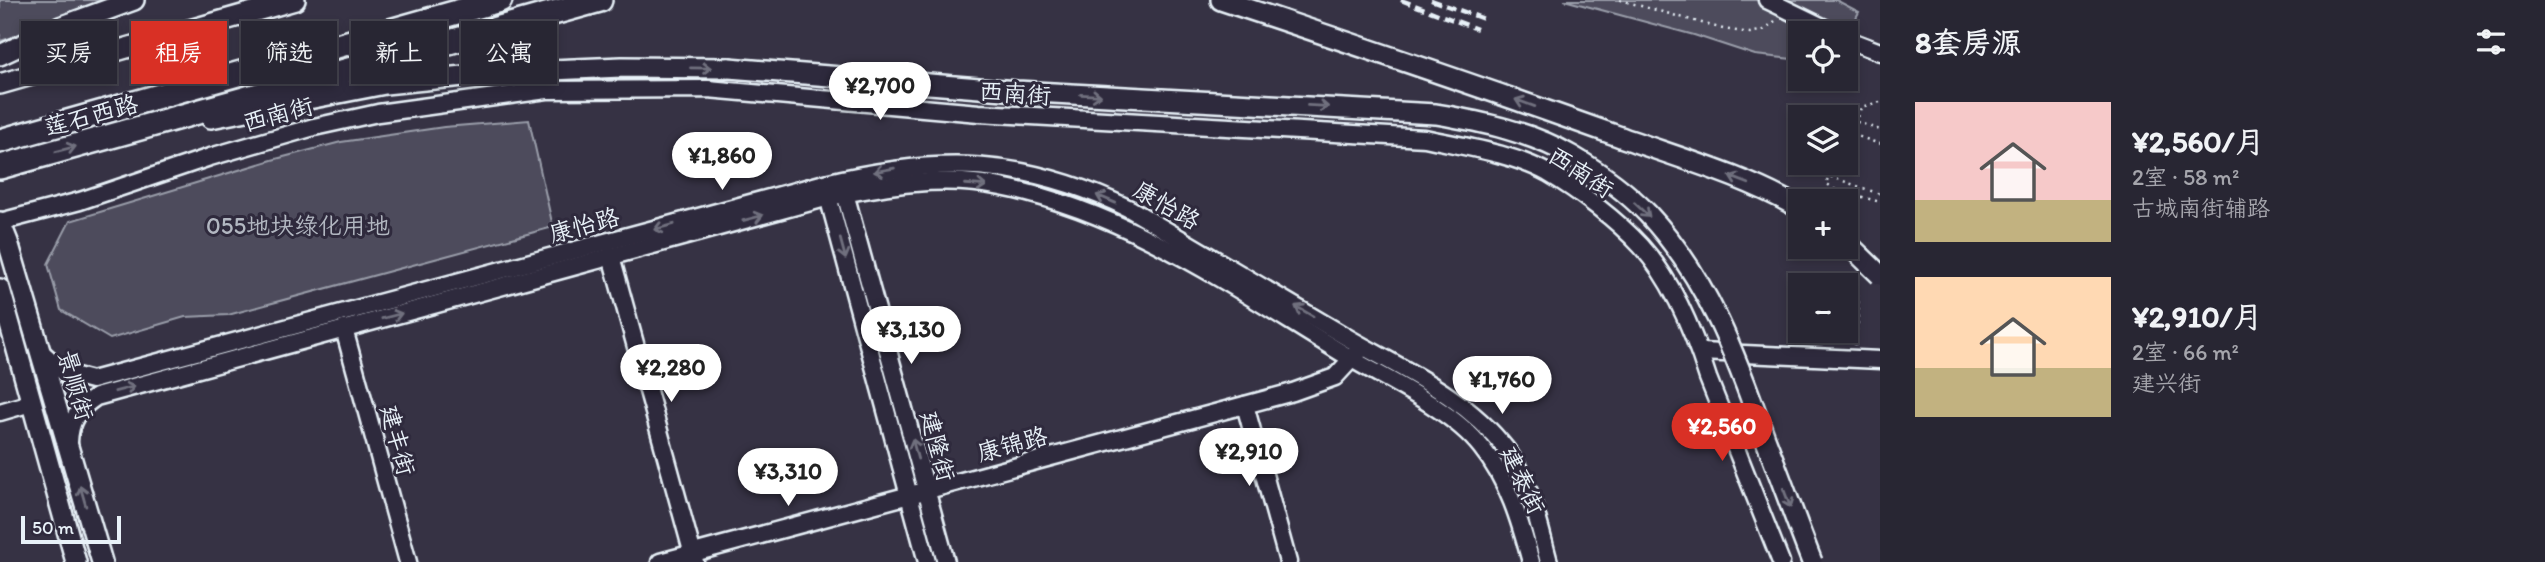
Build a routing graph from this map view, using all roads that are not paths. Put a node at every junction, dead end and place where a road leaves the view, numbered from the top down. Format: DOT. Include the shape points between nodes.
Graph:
graph roads {
  1 [pos="134,0"];
  2 [pos="295,0"];
  3 [pos="500,0"];
  4 [pos="600,0"];
  5 [pos="1221,0"];
  6 [pos="1767,0"];
  7 [pos="1810,21"];
  8 [pos="1858,44"];
  9 [pos="1880,52"];
  10 [pos="0,55"];
  11 [pos="0,84"];
  12 [pos="123,134"];
  13 [pos="0,141"];
  14 [pos="0,167"];
  15 [pos="843,186"];
  16 [pos="827,190"];
  17 [pos="1788,201"];
  18 [pos="0,222"];
  19 [pos="1858,254"];
  20 [pos="611,256"];
  21 [pos="1880,275"];
  22 [pos="0,289"];
  23 [pos="344,329"];
  24 [pos="40,351"];
  25 [pos="1700,352"];
  26 [pos="1358,353"];
  27 [pos="1880,360"];
  28 [pos="31,403"];
  29 [pos="1245,405"];
  30 [pos="0,412"];
  31 [pos="69,448"];
  32 [pos="926,490"];
  33 [pos="909,495"];
  34 [pos="694,557"];
  35 [pos="76,562"];
  36 [pos="102,562"];
  37 [pos="408,562"];
  38 [pos="660,562"];
  39 [pos="927,562"];
  40 [pos="946,562"];
  41 [pos="1288,562"];
  42 [pos="1531,562"];
  43 [pos="1549,562"];
  44 [pos="1781,562"];
  45 [pos="1812,562"];
  1 -- 10 [label="main road"];
  2 -- 11 [label="main road"];
  3 -- 13 [label="highway, 莲石西路"];
  4 -- 12 [label="highway, 莲石西路"];
  17 -- 5 [label="main road, one-way" via="1497,92"];
  6 -- 7 [label="street"];
  8 -- 9 [label="street"];
  14 -- 12 [label="highway, 莲石西路, one-way"];
  12 -- 45 [label="main road, one-way, bridge" via="385,84 502,72 622,67 729,68 1017,91 1436,114 1485,122 1571,155 1613,184 1647,214 1692,271 1726,334"];
  15 -- 16 [label="street, 康怡路"];
  15 -- 26 [label="street, 康怡路" via="887,169 976,164 1030,173 1083,189 1130,209"];
  32 -- 15 [label="street, 建隆街, one-way"];
  20 -- 16 [label="street, 康怡路, one-way"];
  16 -- 24 [label="street, 康怡路, one-way" via="92,380 65,373"];
  16 -- 33 [label="street, 建隆街, one-way"];
  18 -- 24 [label="main road, 景顺街"];
  18 -- 25 [label="street, 西南街" via="314,127 378,113 547,90 708,89 979,113 1425,138 1494,153 1547,173 1596,207 1641,246 1675,295"];
  19 -- 21 [label="main road, bridge"];
  23 -- 20 [label="street, 康怡路, one-way"];
  20 -- 34 [label="street"];
  22 -- 28 [label="main road, 景顺街"];
  31 -- 23 [label="street, 康怡路, one-way" via="69,426 78,409 96,397"];
  23 -- 37 [label="street, 建丰街"];
  24 -- 31 [label="main road, 景顺街"];
  25 -- 27 [label="street"];
  25 -- 44 [label="street, 西南街"];
  26 -- 29 [label="street, 康锦路" via="1335,377"];
  26 -- 42 [label="street, 建泰街" via="1480,445 1513,503"];
  26 -- 43 [label="street, 建泰街" via="1395,363 1479,418 1526,480"];
  28 -- 30 [label="street"];
  28 -- 35 [label="main road, 景顺街"];
  29 -- 32 [label="street, 康锦路"];
  29 -- 41 [label="street"];
  36 -- 31 [label="main road, 景顺街, one-way"];
  32 -- 33 [label="street, 康锦路"];
  32 -- 40 [label="street, 建隆街"];
  33 -- 34 [label="street, 康锦路"];
  33 -- 39 [label="street, 建隆街"];
  34 -- 38 [label="street, 康锦路"];
}
